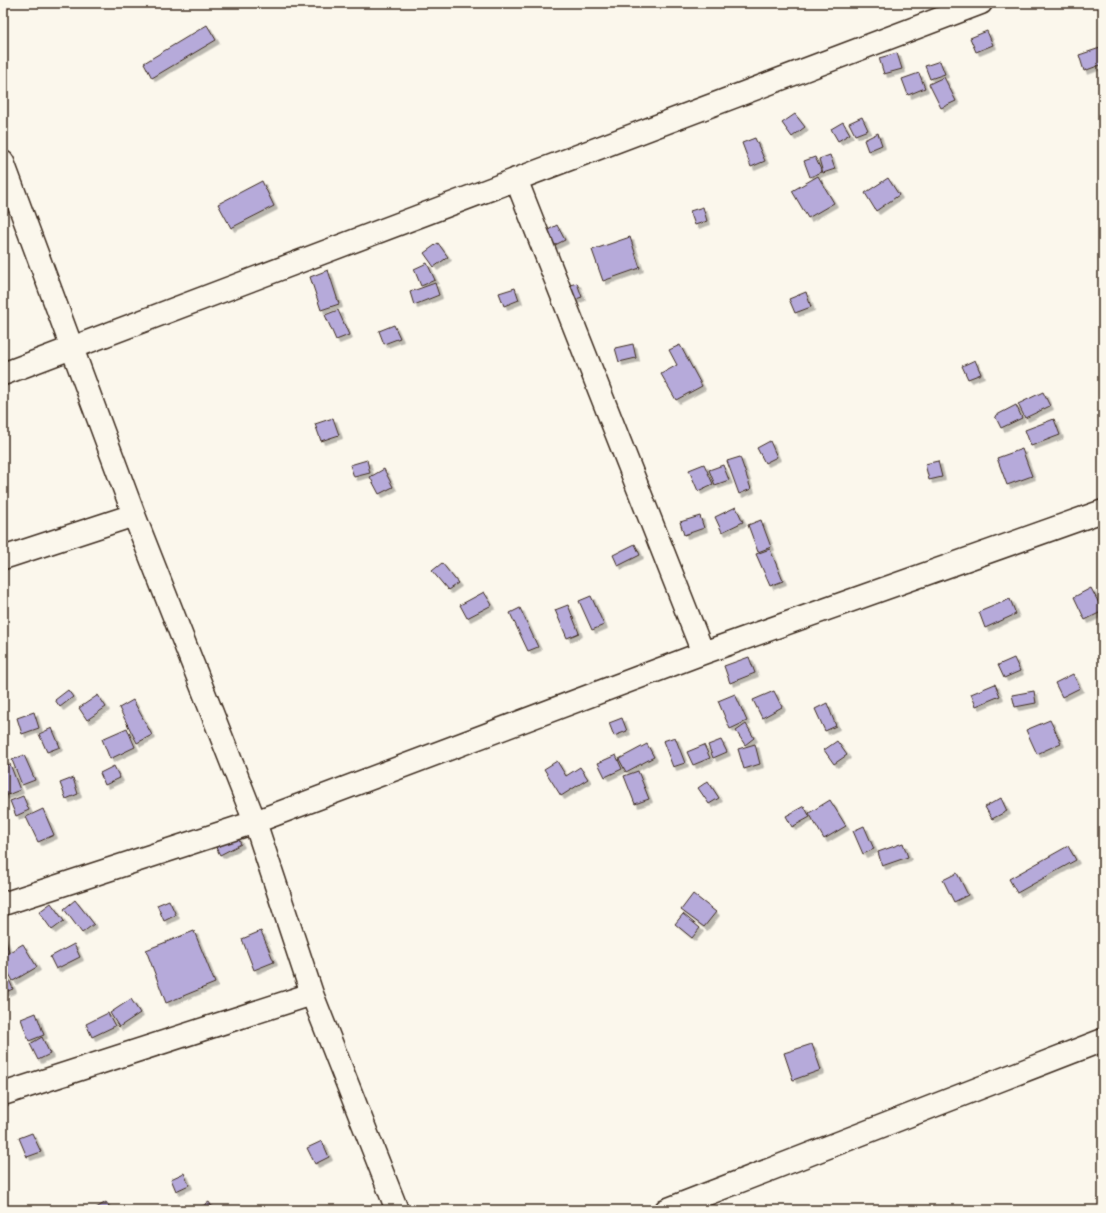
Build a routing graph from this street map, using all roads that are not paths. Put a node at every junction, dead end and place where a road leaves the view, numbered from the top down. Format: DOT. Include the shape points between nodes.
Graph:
graph roads {
  1 [pos="981,3"];
  2 [pos="3,162"];
  3 [pos="516,179"];
  4 [pos="72,347"];
  5 [pos="3,374"];
  6 [pos="1103,511"];
  7 [pos="134,515"];
  8 [pos="3,558"];
  9 [pos="703,653"];
  10 [pos="254,822"];
  11 [pos="3,904"];
  12 [pos="312,994"];
  13 [pos="1103,1040"];
  14 [pos="3,1094"];
  15 [pos="397,1210"];
  16 [pos="666,1210"];
  1 -- 3 [label="street"];
  2 -- 4 [label="street"];
  3 -- 4 [label="street"];
  3 -- 9 [label="street"];
  4 -- 5 [label="street"];
  4 -- 7 [label="street"];
  6 -- 9 [label="street"];
  7 -- 8 [label="street"];
  7 -- 10 [label="street"];
  9 -- 10 [label="street"];
  10 -- 11 [label="street"];
  10 -- 12 [label="street"];
  12 -- 14 [label="street"];
  12 -- 15 [label="street"];
  13 -- 16 [label="street"];
}
